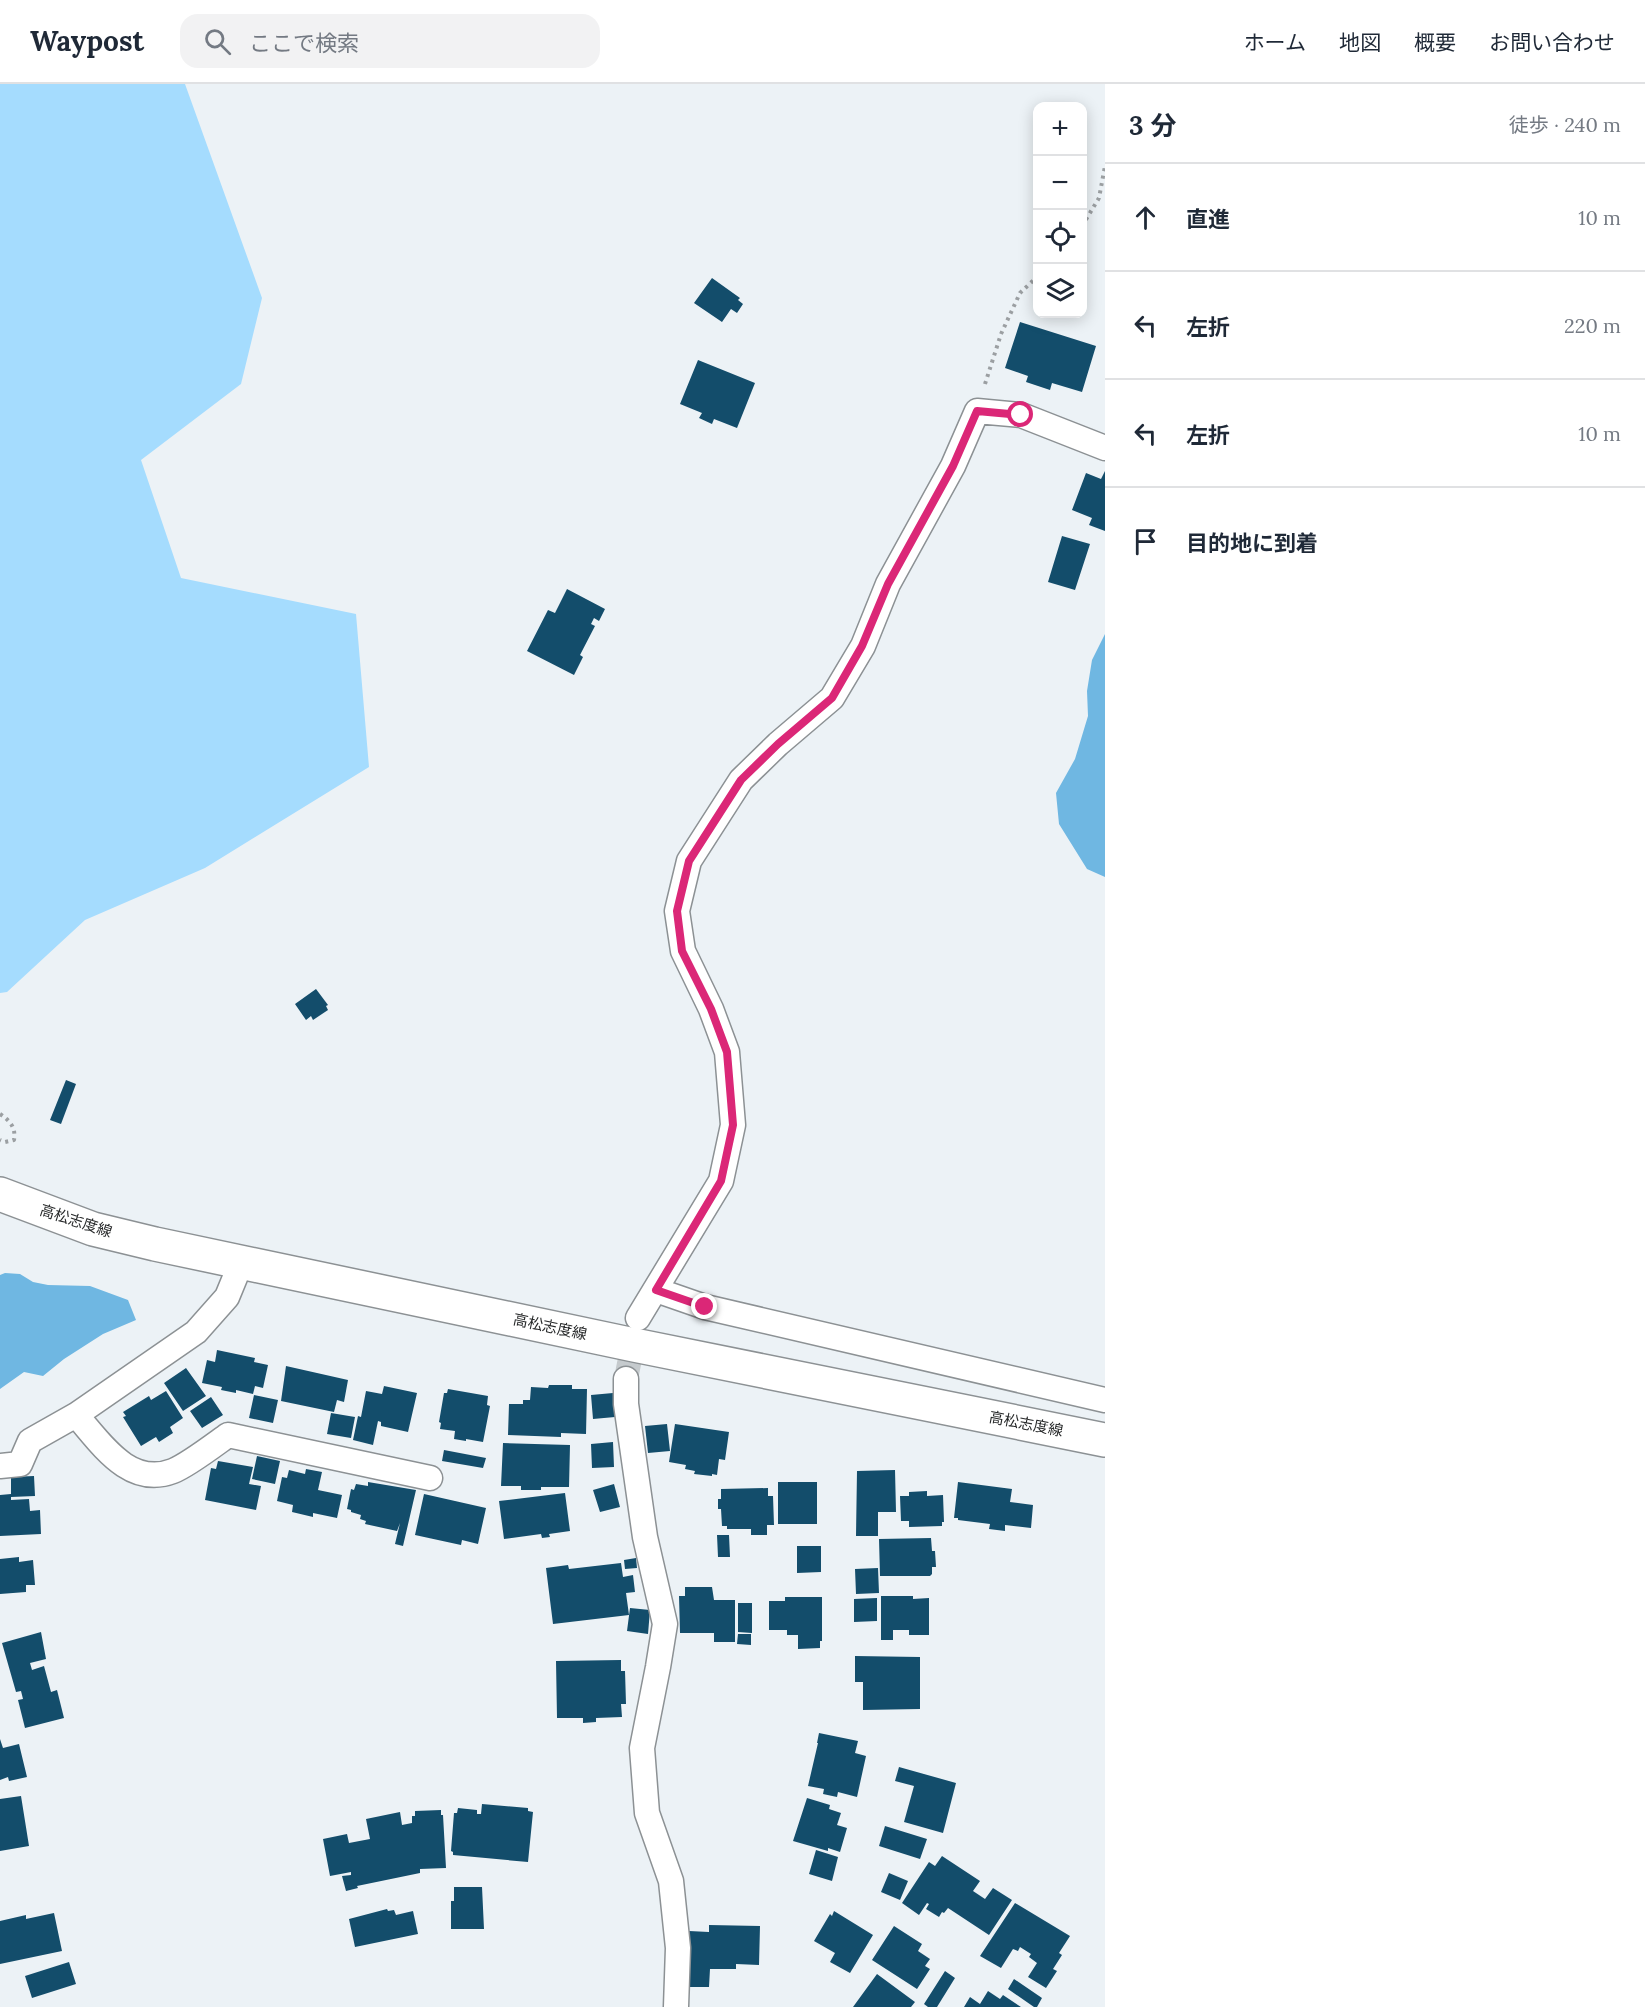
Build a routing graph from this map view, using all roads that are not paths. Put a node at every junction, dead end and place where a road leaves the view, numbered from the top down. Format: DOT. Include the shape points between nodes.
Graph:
graph roads {
  1 [pos="1105,448"];
  2 [pos="0,1194"];
  3 [pos="241,1263"];
  4 [pos="656,1290"];
  5 [pos="638,1318"];
  6 [pos="626,1379"];
  7 [pos="1105,1400"];
  8 [pos="76,1415"];
  9 [pos="1105,1440"];
  10 [pos="0,1466"];
  11 [pos="430,1478"];
  12 [pos="676,2007"];
  1 -- 4 [label="street" via="1021,415 977,411 953,466 888,584 862,646 832,698 741,780 689,861 677,911 682,951 727,1052 733,1125 721,1181"];
  2 -- 3 [label="main road, 高松志度線" via="93,1229"];
  3 -- 8 [label="street" via="227,1297 196,1332"];
  3 -- 9 [label="main road, 高松志度線"];
  4 -- 5 [label="street"];
  4 -- 7 [label="street" via="705,1307"];
  6 -- 12 [label="street" via="645,1537 665,1624 642,1748 647,1813 671,1881 678,1948"];
  8 -- 10 [label="street" via="30,1441 20,1464"];
  8 -- 11 [label="street" via="122,1466 149,1476 174,1471 228,1435"];
}
